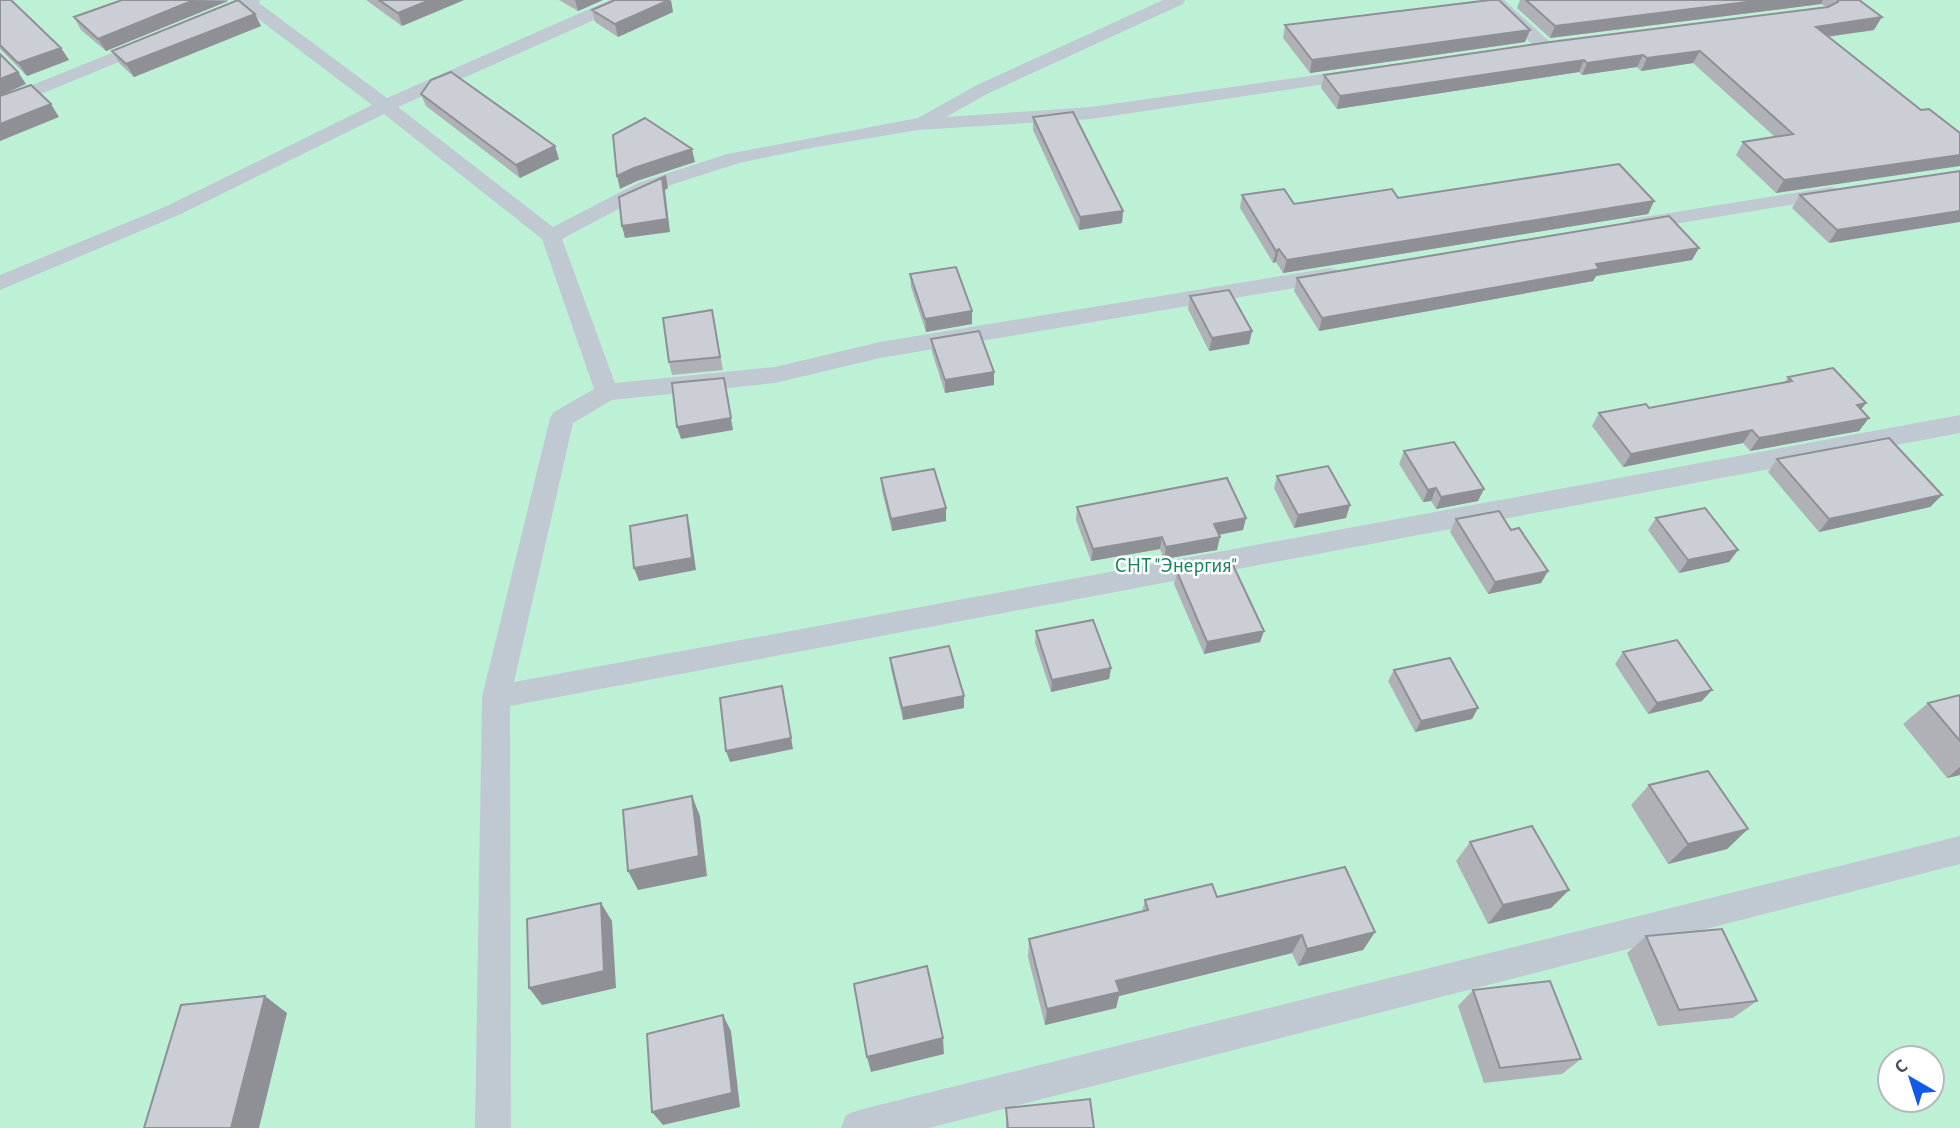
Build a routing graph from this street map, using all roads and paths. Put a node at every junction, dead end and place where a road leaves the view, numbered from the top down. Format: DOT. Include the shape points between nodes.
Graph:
graph roads {
  1 [pos="624,0"];
  2 [pos="1177,0"];
  3 [pos="1494,0"];
  4 [pos="245,3"];
  5 [pos="161,38"];
  6 [pos="1552,47"];
  7 [pos="1517,51"];
  8 [pos="1380,71"];
  9 [pos="0,105"];
  10 [pos="385,106"];
  11 [pos="918,124"];
  12 [pos="1852,190"];
  13 [pos="1621,227"];
  14 [pos="551,236"];
  15 [pos="1346,273"];
  16 [pos="0,283"];
  17 [pos="607,392"];
  18 [pos="1960,424"];
  19 [pos="496,697"];
  20 [pos="1960,850"];
  21 [pos="493,1128"];
  22 [pos="859,1128"];
  1 -- 10 [label="lane"];
  2 -- 11 [label="lane"];
  3 -- 6 [label="lane"];
  4 -- 10 [label="lane"];
  5 -- 9 [label="lane"];
  6 -- 7 [label="lane"];
  8 -- 11 [label="lane" via="1091,113"];
  10 -- 14 [label="lane"];
  10 -- 16 [label="lane" via="174,210"];
  11 -- 14 [label="lane" via="747,155 683,173 645,187"];
  12 -- 13 [label="lane"];
  14 -- 17 [label="lane"];
  15 -- 17 [label="lane" via="880,350 775,375"];
  17 -- 19 [label="lane" via="562,418"];
  18 -- 19 [label="lane"];
  19 -- 21 [label="lane"];
  20 -- 22 [label="lane"];
}
